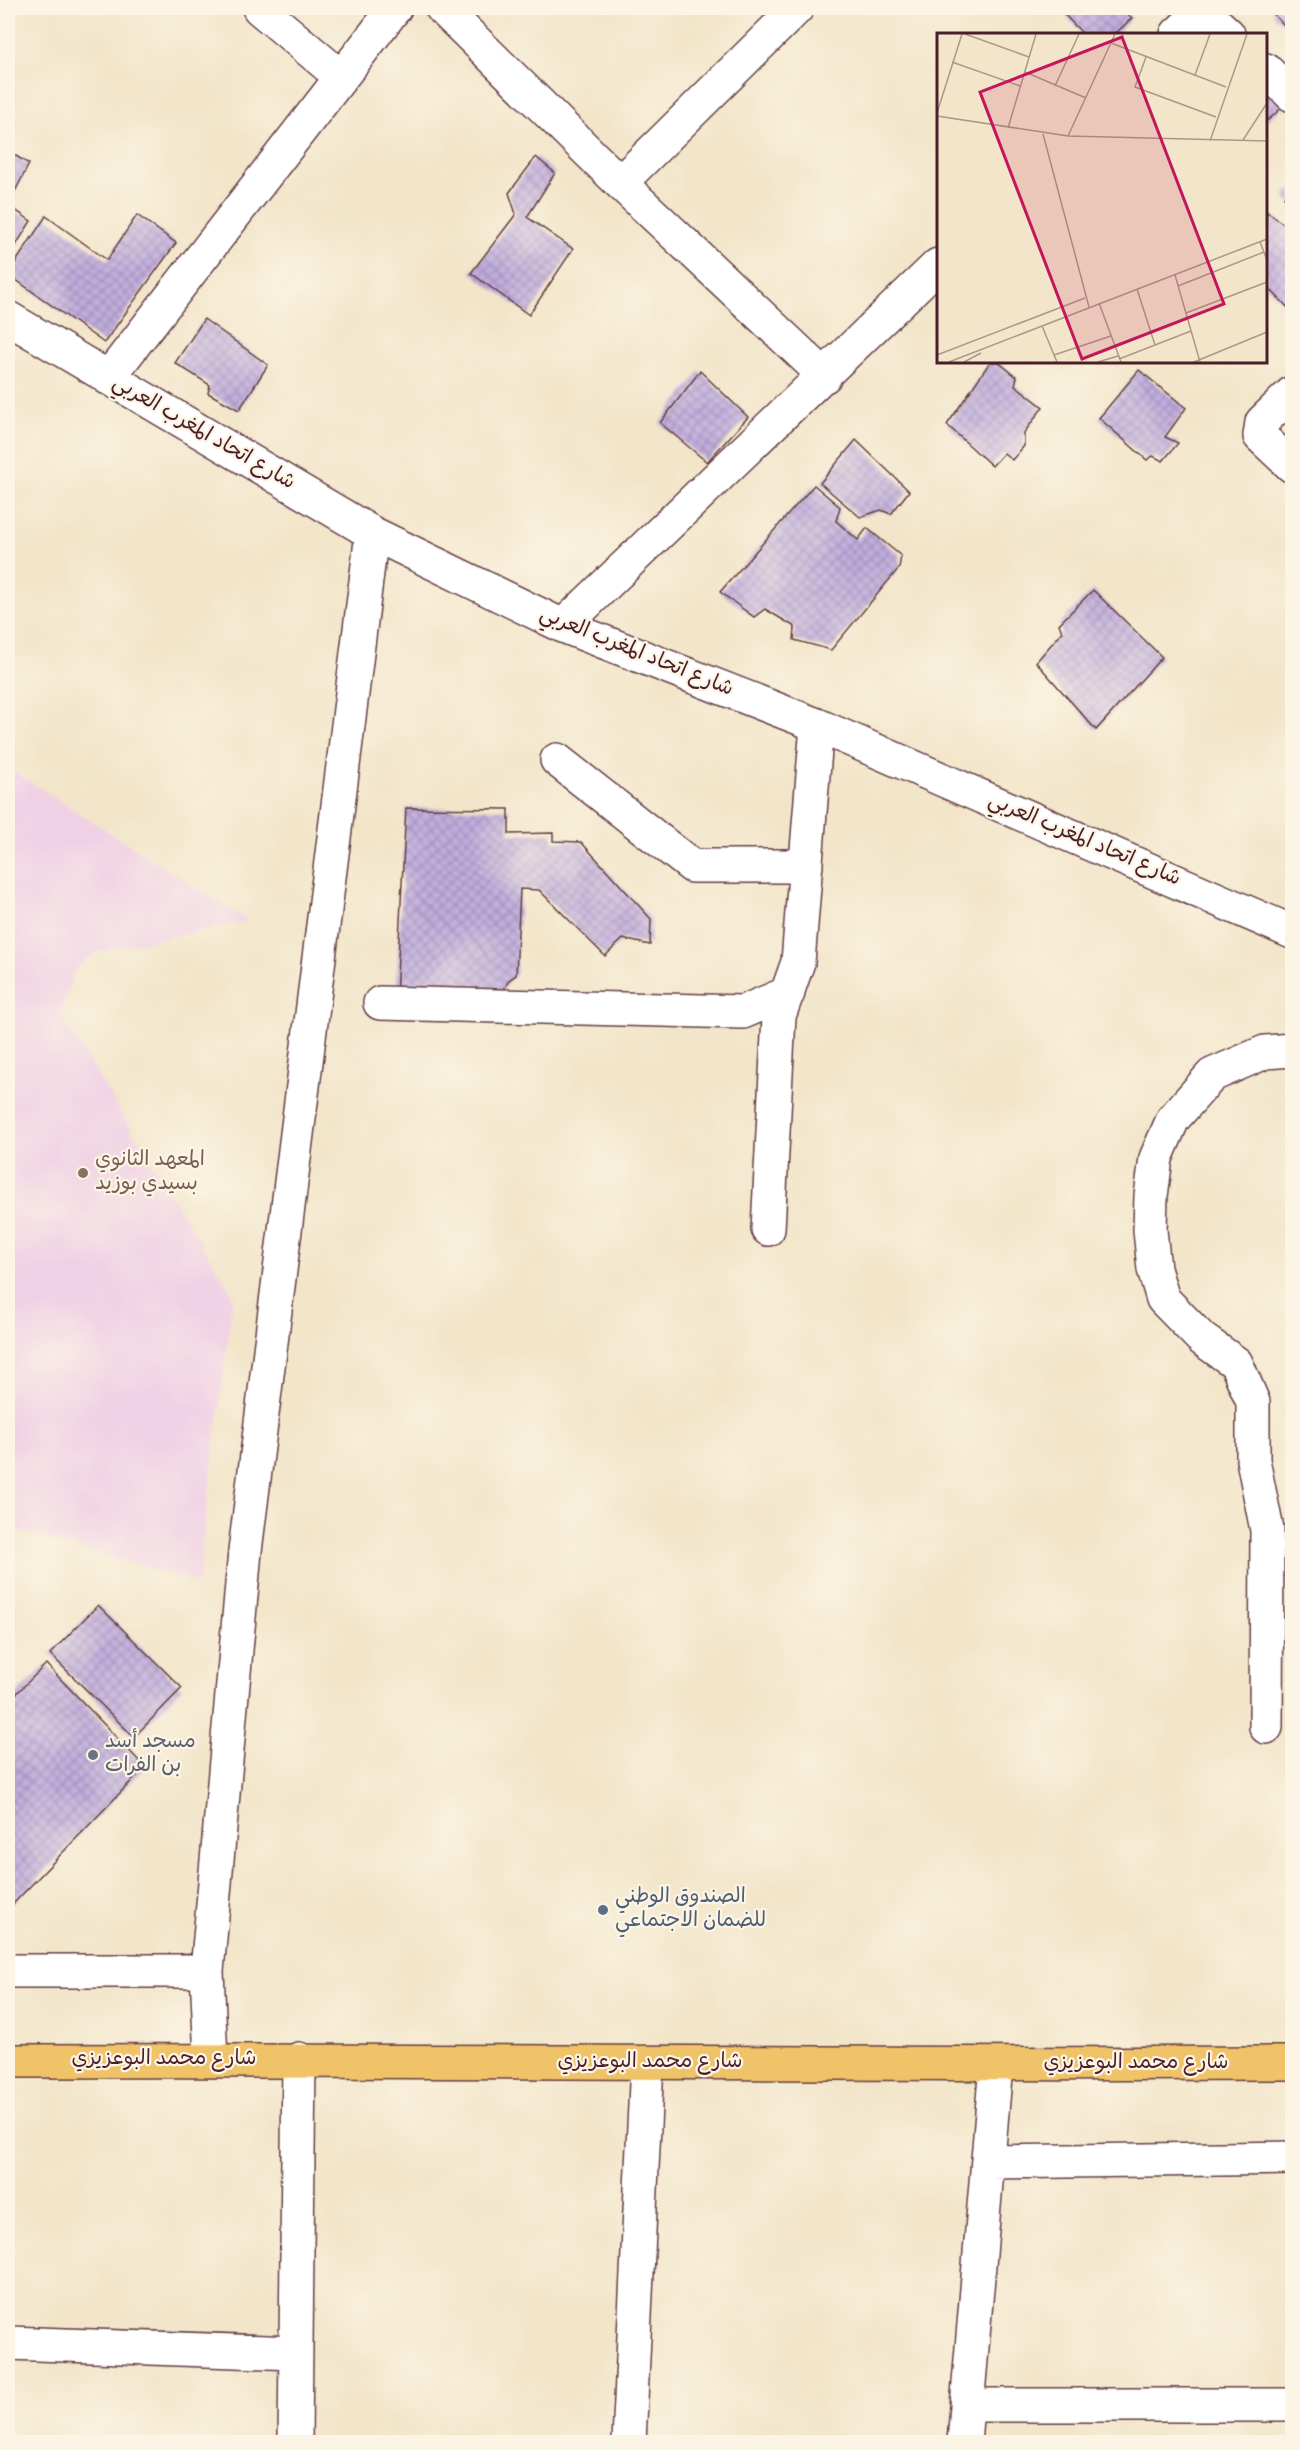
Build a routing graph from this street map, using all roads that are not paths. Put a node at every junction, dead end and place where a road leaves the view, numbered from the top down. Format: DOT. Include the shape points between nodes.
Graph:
graph roads {
  1 [pos="259,8"];
  2 [pos="395,8"];
  3 [pos="442,8"];
  4 [pos="797,8"];
  5 [pos="1203,9"];
  6 [pos="1178,33"];
  7 [pos="1227,33"];
  8 [pos="1267,71"];
  9 [pos="341,77"];
  10 [pos="1293,95"];
  11 [pos="620,183"];
  12 [pos="937,268"];
  13 [pos="8,318"];
  14 [pos="825,376"];
  15 [pos="108,378"];
  16 [pos="1293,393"];
  17 [pos="1293,466"];
  18 [pos="372,533"];
  19 [pos="563,626"];
  20 [pos="817,725"];
  21 [pos="557,760"];
  22 [pos="806,866"];
  23 [pos="1293,932"];
  24 [pos="788,993"];
  25 [pos="380,1003"];
  26 [pos="1293,1050"];
  27 [pos="768,1229"];
  28 [pos="1266,1727"];
  29 [pos="8,1971"];
  30 [pos="207,1971"];
  31 [pos="299,2059"];
  32 [pos="211,2060"];
  33 [pos="8,2061"];
  34 [pos="647,2063"];
  35 [pos="1293,2063"];
  36 [pos="996,2065"];
  37 [pos="1293,2158"];
  38 [pos="989,2162"];
  39 [pos="8,2343"];
  40 [pos="295,2352"];
  41 [pos="968,2405"];
  42 [pos="1293,2405"];
  43 [pos="295,2442"];
  44 [pos="629,2442"];
  45 [pos="964,2442"];
  1 -- 9 [label="street"];
  2 -- 9 [label="street"];
  3 -- 11 [label="street"];
  4 -- 11 [label="street"];
  5 -- 6 [label="street"];
  5 -- 7 [label="street"];
  8 -- 10 [label="street"];
  9 -- 15 [label="street"];
  11 -- 14 [label="street"];
  12 -- 14 [label="street"];
  13 -- 15 [label="street, شارع اتحاد المغرب العربي"];
  14 -- 19 [label="street"];
  15 -- 18 [label="street, شارع اتحاد المغرب العربي"];
  16 -- 17 [label="street" via="1262,422 1260,436"];
  18 -- 19 [label="street, شارع اتحاد المغرب العربي"];
  18 -- 30 [label="street" via="245,1551"];
  19 -- 20 [label="street, شارع اتحاد المغرب العربي"];
  20 -- 22 [label="street"];
  20 -- 23 [label="street, شارع اتحاد المغرب العربي"];
  21 -- 22 [label="street" via="692,866"];
  22 -- 24 [label="street" via="798,962"];
  24 -- 25 [label="street" via="743,1012"];
  24 -- 27 [label="street" via="779,1016"];
  26 -- 28 [label="street" via="1265,1052 1212,1075 1173,1119 1156,1158 1150,1196 1154,1269 1163,1299 1202,1339 1236,1363 1253,1402 1253,1460 1267,1530"];
  29 -- 30 [label="street"];
  30 -- 32 [label="street"];
  31 -- 32 [label="main road, شارع محمد البوعزيزي"];
  31 -- 34 [label="main road, شارع محمد البوعزيزي"];
  31 -- 40 [label="street"];
  32 -- 33 [label="main road, شارع محمد البوعزيزي"];
  34 -- 36 [label="main road, شارع محمد البوعزيزي"];
  34 -- 44 [label="street"];
  35 -- 36 [label="main road, شارع محمد البوعزيزي"];
  36 -- 38 [label="street"];
  37 -- 38 [label="street"];
  38 -- 41 [label="street"];
  39 -- 40 [label="street"];
  40 -- 43 [label="street"];
  41 -- 42 [label="street"];
  41 -- 45 [label="street"];
}
